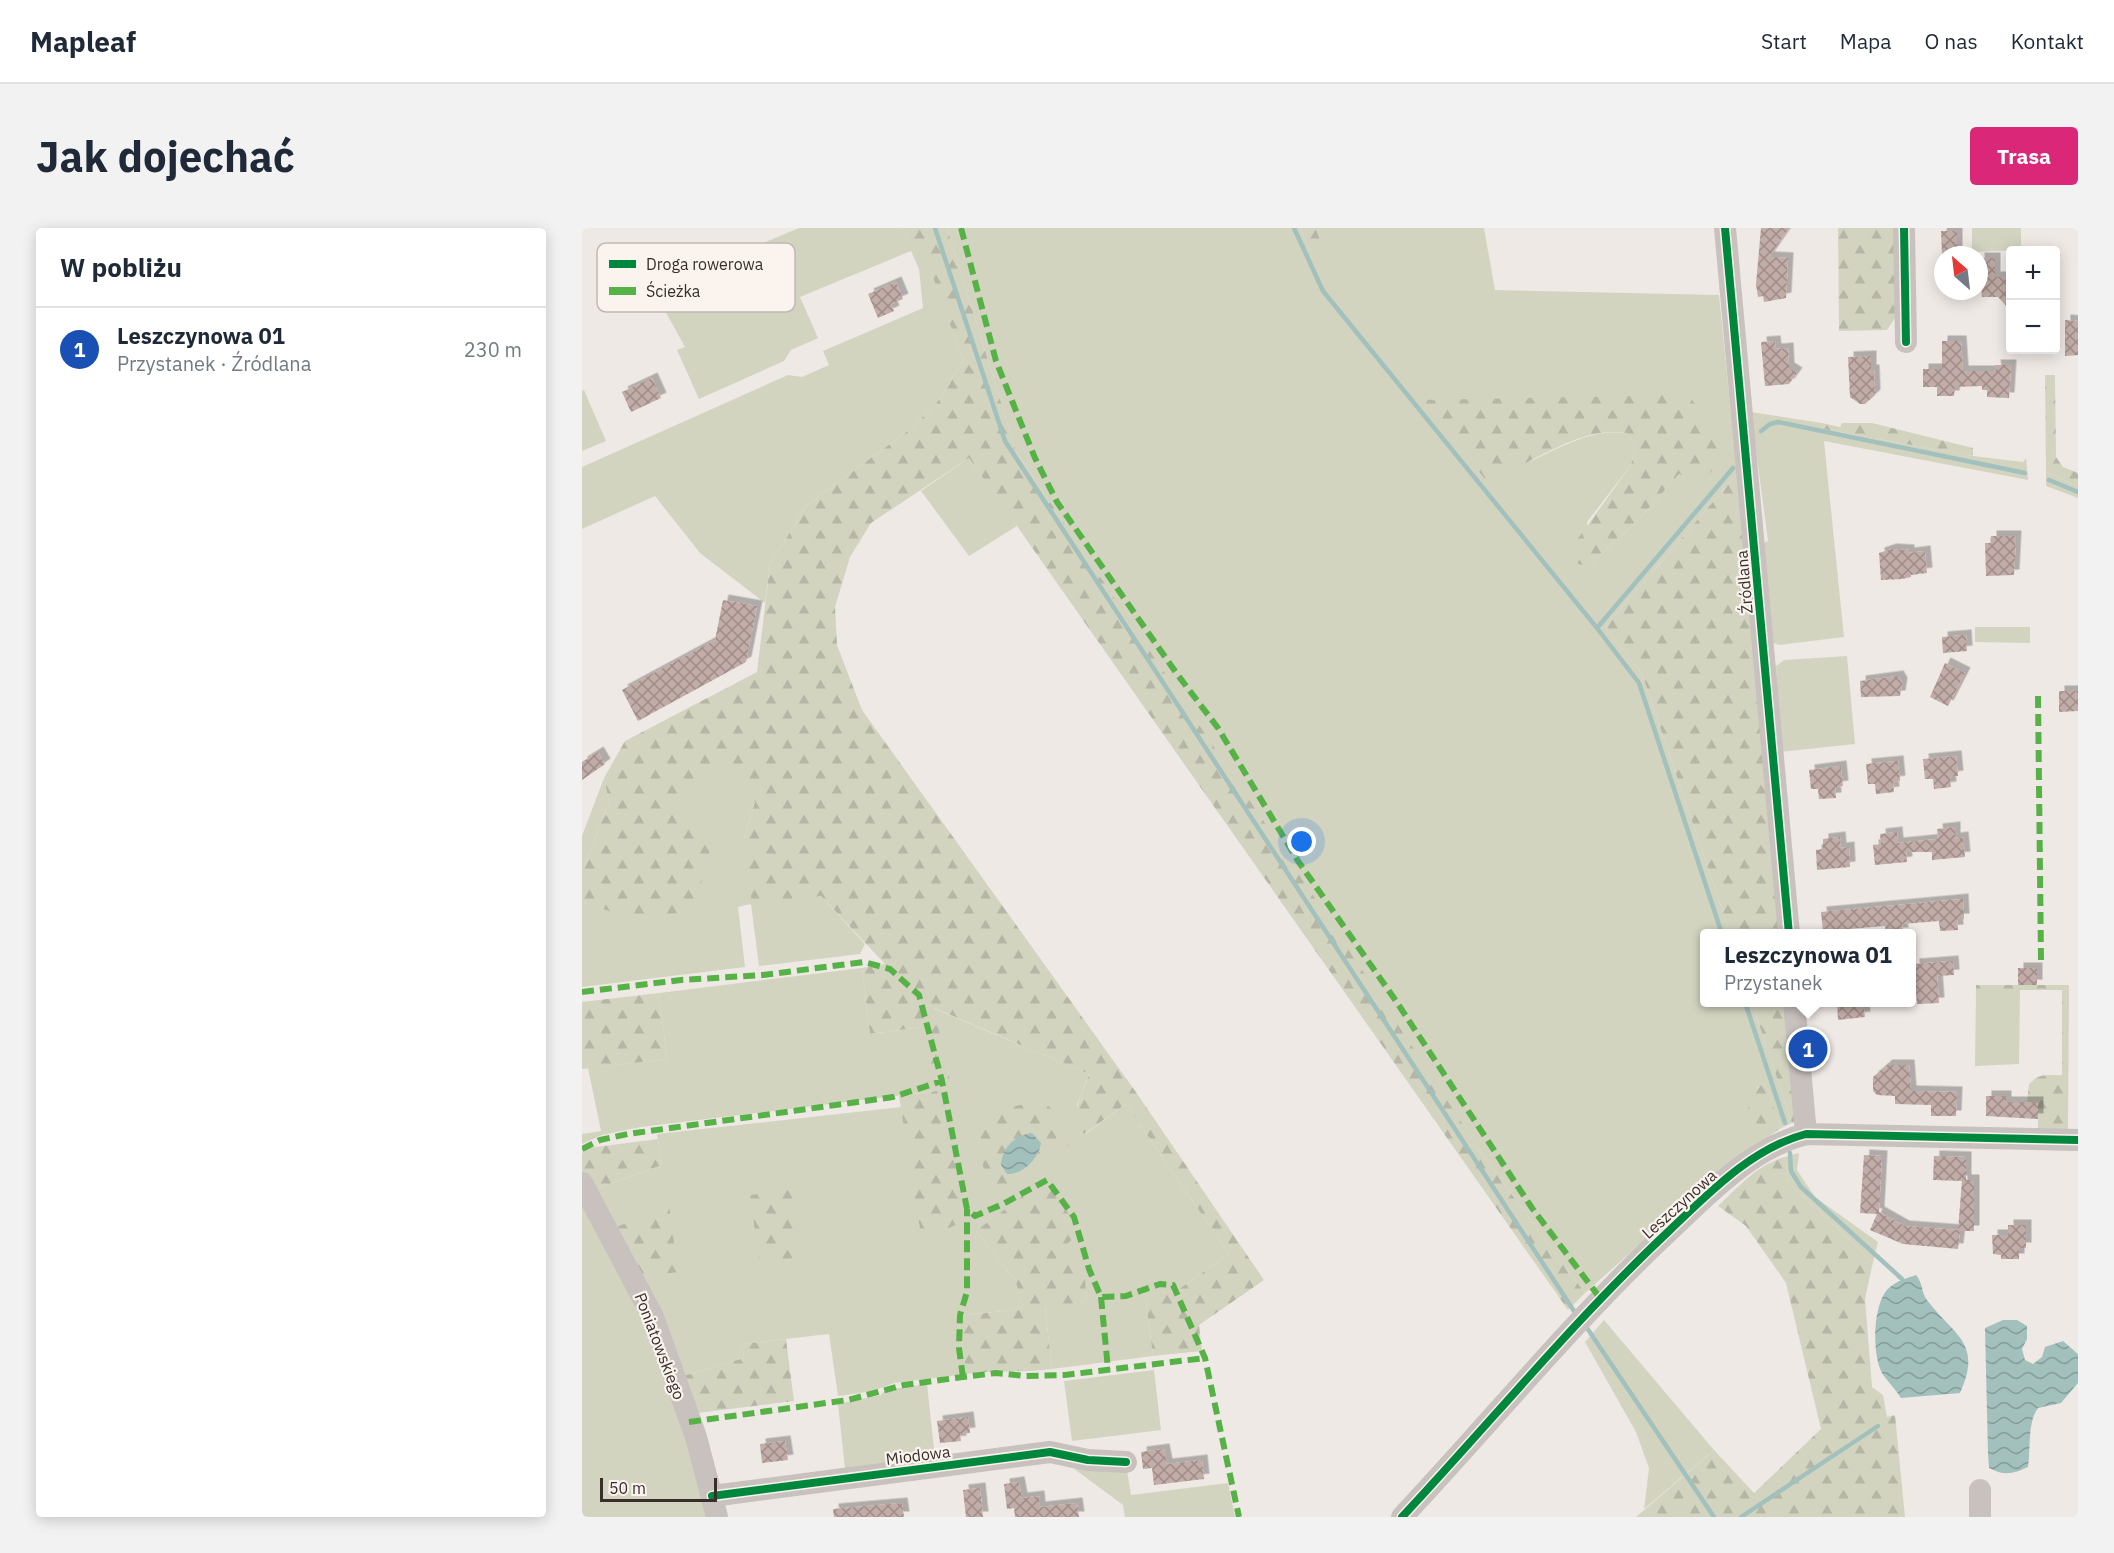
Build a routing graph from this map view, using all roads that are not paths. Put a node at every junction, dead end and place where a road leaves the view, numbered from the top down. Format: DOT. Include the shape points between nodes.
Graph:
graph roads {
  1 [pos="1725,228"];
  2 [pos="1904,228"];
  3 [pos="1906,342"];
  4 [pos="1789,929"];
  5 [pos="1794,1007"];
  6 [pos="1806,1134"];
  7 [pos="2078,1140"];
  8 [pos="582,1183"];
  9 [pos="1126,1462"];
  10 [pos="1980,1490"];
  11 [pos="715,1507"];
  12 [pos="1402,1517"];
  13 [pos="1980,1517"];
  1 -- 4 [label="street, Źródlana"];
  2 -- 3 [label="street"];
  5 -- 6 [label="street"];
  6 -- 7 [label="street, Leszczynowa"];
  6 -- 12 [label="street, Leszczynowa" via="1768,1149 1702,1200 1593,1306"];
  8 -- 11 [label="street, Poniatowskiego" via="653,1317 696,1437"];
  9 -- 11 [label="street, Miodowa" via="1050,1452"];
  10 -- 13 [label="street"];
}
